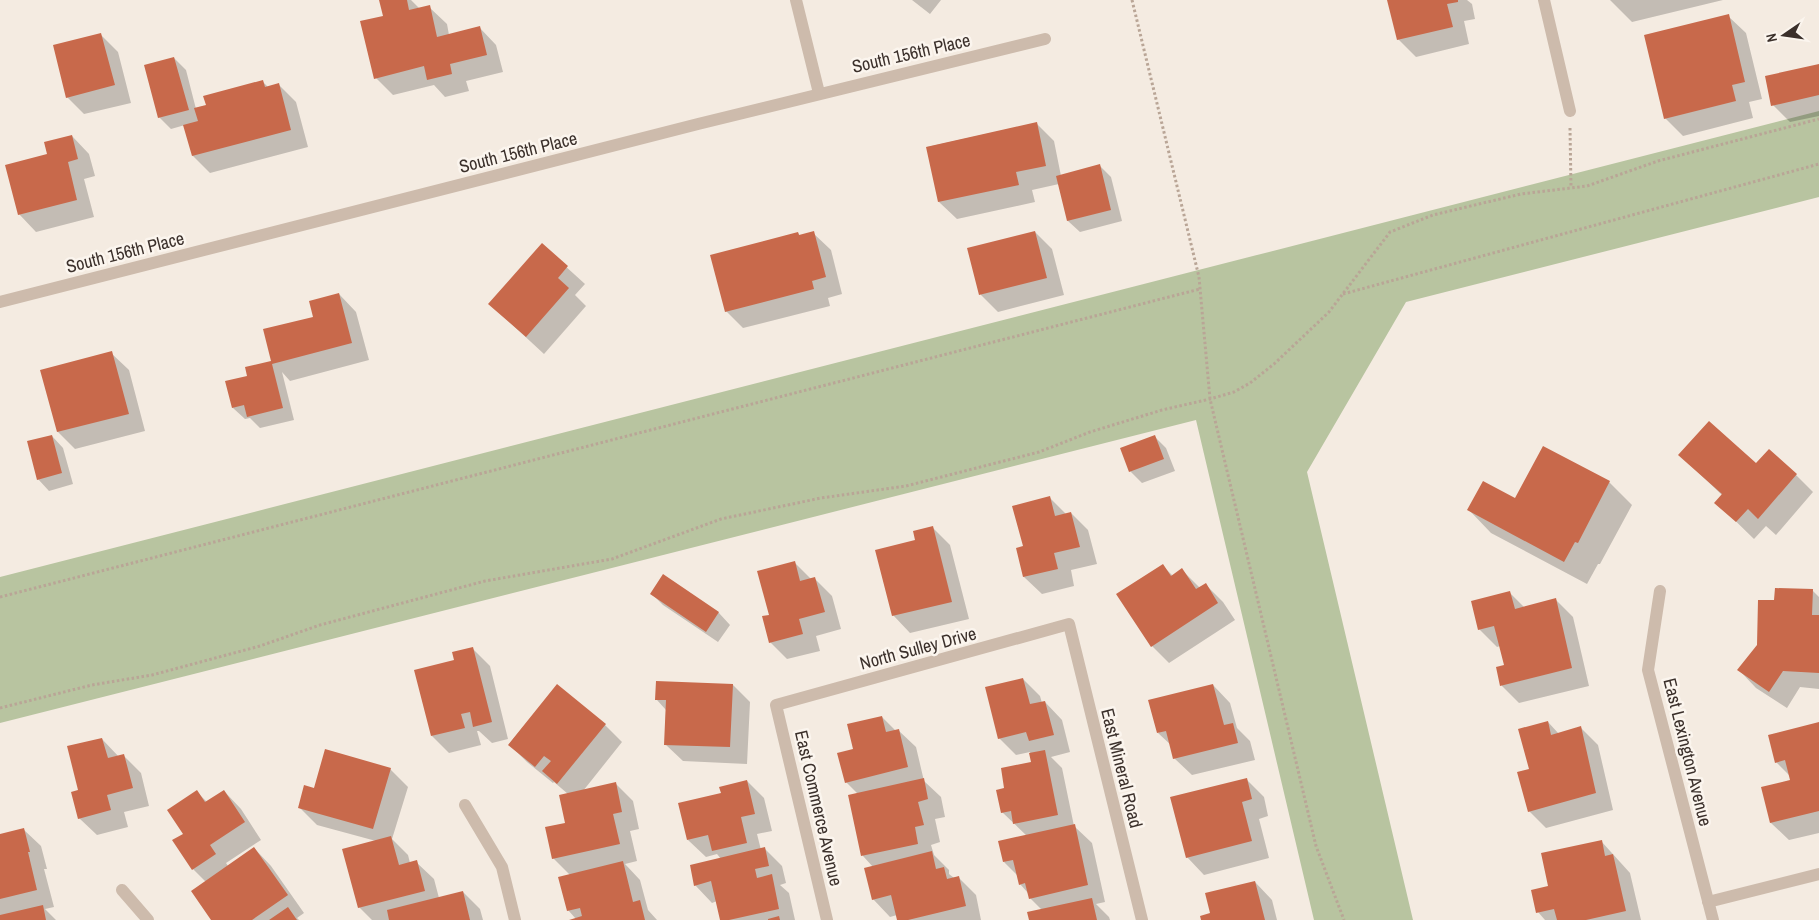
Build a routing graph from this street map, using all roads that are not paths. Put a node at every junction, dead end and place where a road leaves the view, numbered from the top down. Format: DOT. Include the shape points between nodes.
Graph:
graph roads {
  1 [pos="796,0"];
  2 [pos="1544,0"];
  3 [pos="1044,39"];
  4 [pos="819,93"];
  5 [pos="1570,111"];
  6 [pos="0,302"];
  7 [pos="1660,591"];
  8 [pos="1069,624"];
  9 [pos="776,704"];
  10 [pos="465,805"];
  11 [pos="1819,874"];
  12 [pos="122,890"];
  13 [pos="1708,902"];
  14 [pos="148,920"];
  15 [pos="515,920"];
  16 [pos="827,920"];
  17 [pos="1142,920"];
  18 [pos="1713,920"];
  1 -- 4 [label="street"];
  2 -- 5 [label="street"];
  3 -- 4 [label="street, South 156th Place"];
  4 -- 6 [label="street, South 156th Place"];
  7 -- 13 [label="street, East Lexington Avenue" via="1648,670"];
  8 -- 9 [label="street, North Sulley Drive"];
  8 -- 17 [label="street, East Mineral Road"];
  9 -- 16 [label="street, East Commerce Avenue"];
  10 -- 15 [label="street" via="502,867"];
  11 -- 13 [label="street"];
  12 -- 14 [label="street"];
  13 -- 18 [label="street, East Lexington Avenue"];
}
